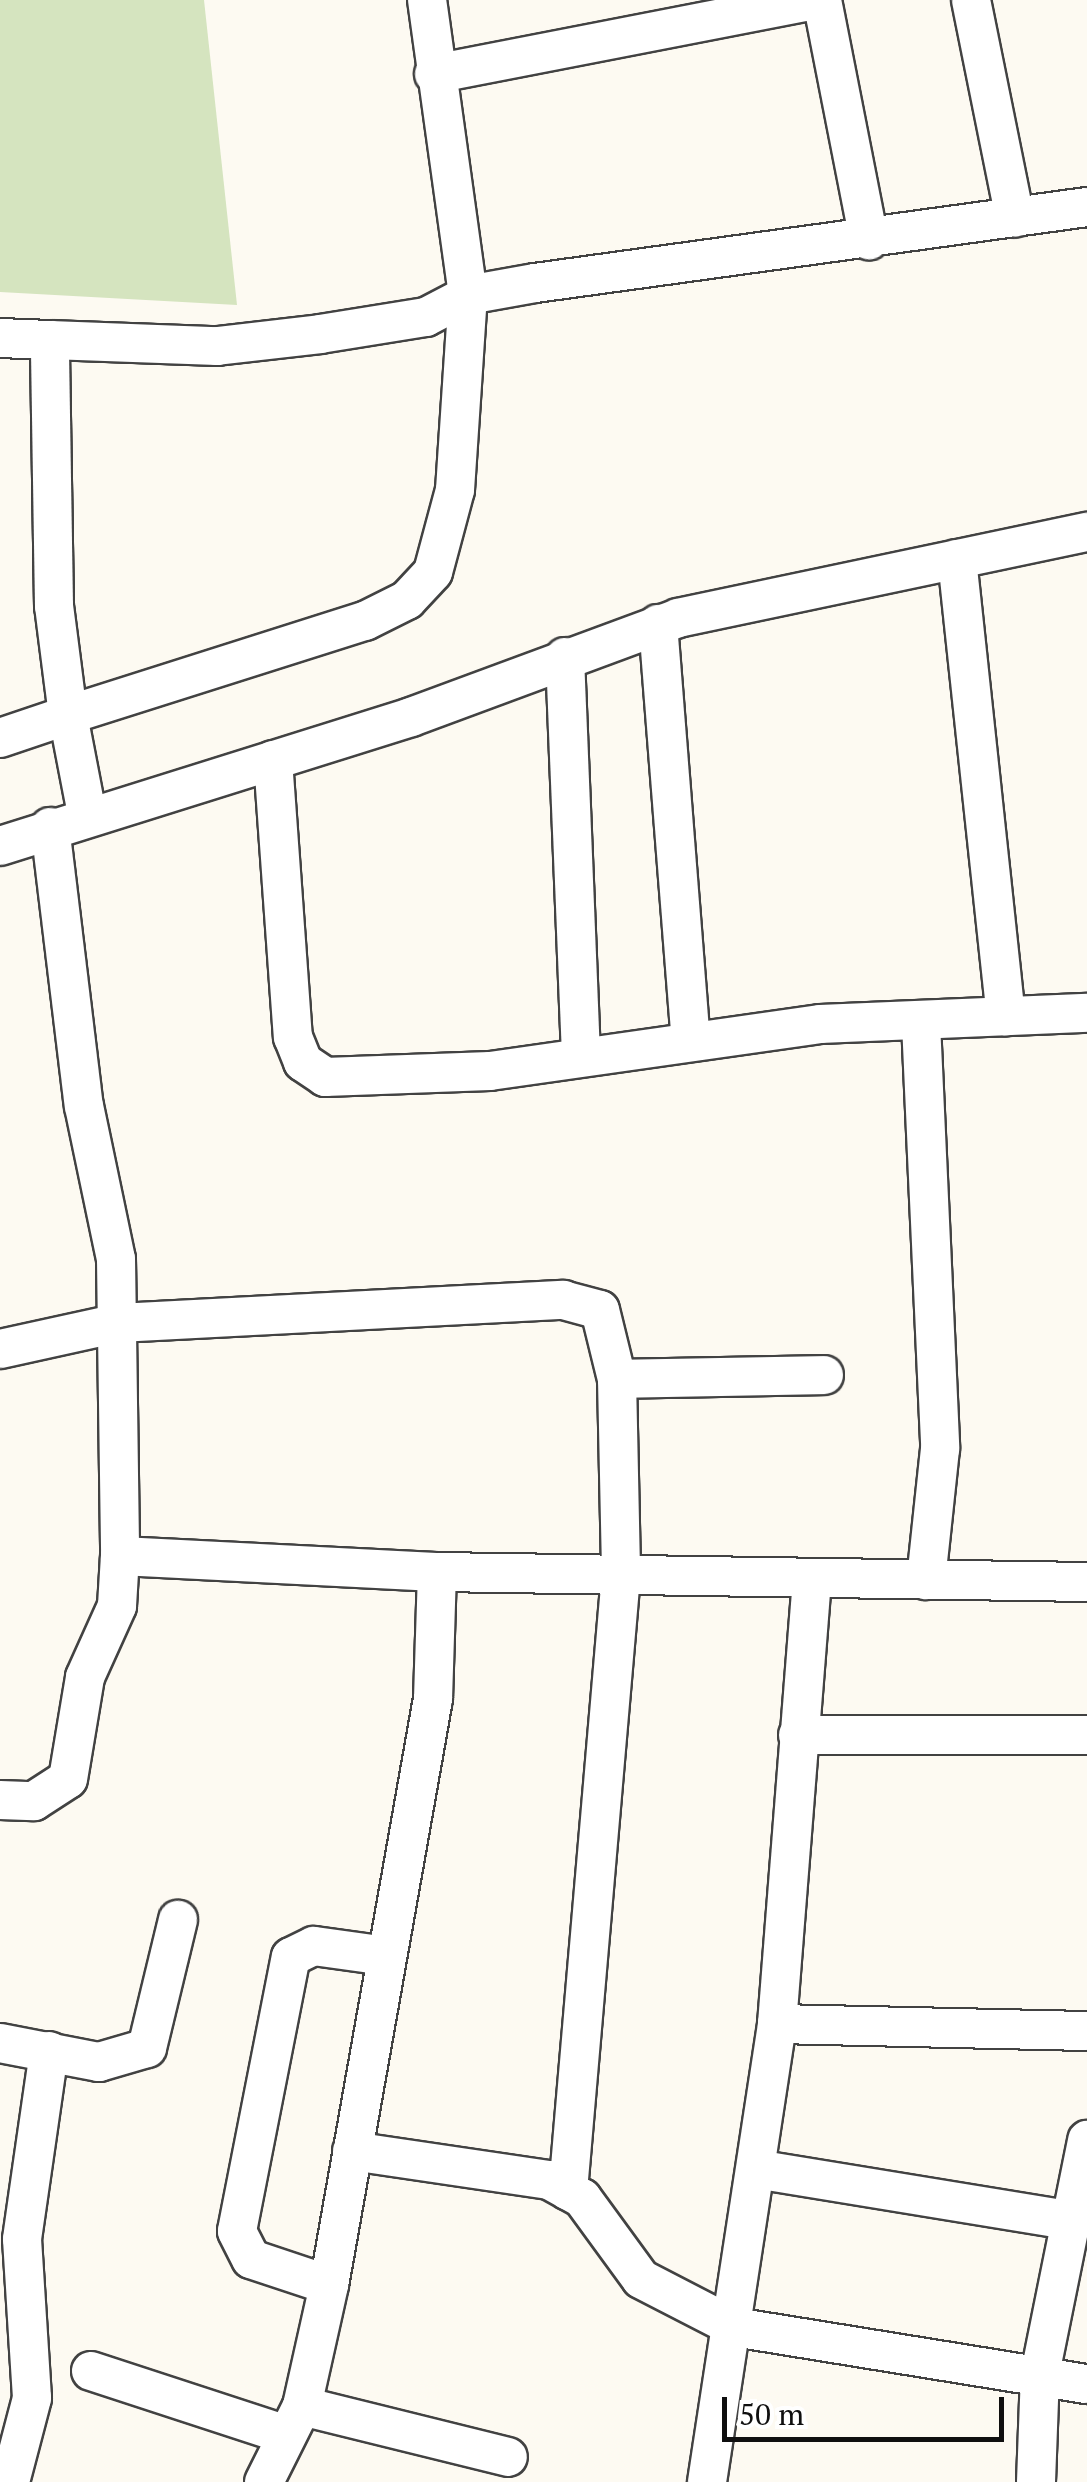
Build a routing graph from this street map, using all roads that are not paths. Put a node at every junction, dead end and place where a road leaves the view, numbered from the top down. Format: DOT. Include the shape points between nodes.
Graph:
graph roads {
  1 [pos="427,0"];
  2 [pos="814,0"];
  3 [pos="822,0"];
  4 [pos="970,0"];
  5 [pos="434,74"];
  6 [pos="1087,207"];
  7 [pos="1015,218"];
  8 [pos="868,240"];
  9 [pos="468,295"];
  10 [pos="0,338"];
  11 [pos="50,340"];
  12 [pos="1087,532"];
  13 [pos="957,559"];
  14 [pos="658,624"];
  15 [pos="565,657"];
  16 [pos="69,727"];
  17 [pos="0,738"];
  18 [pos="273,760"];
  19 [pos="84,800"];
  20 [pos="50,826"];
  21 [pos="0,846"];
  22 [pos="1087,1013"];
  23 [pos="1006,1016"];
  24 [pos="921,1022"];
  25 [pos="690,1040"];
  26 [pos="581,1056"];
  27 [pos="118,1323"];
  28 [pos="0,1349"];
  29 [pos="824,1376"];
  30 [pos="617,1379"];
  31 [pos="120,1556"];
  32 [pos="437,1572"];
  33 [pos="621,1575"];
  34 [pos="812,1578"];
  35 [pos="926,1580"];
  36 [pos="1087,1582"];
  37 [pos="798,1735"];
  38 [pos="1087,1735"];
  39 [pos="0,1800"];
  40 [pos="178,1920"];
  41 [pos="386,1956"];
  42 [pos="776,2024"];
  43 [pos="1087,2031"];
  44 [pos="0,2044"];
  45 [pos="49,2051"];
  46 [pos="1087,2140"];
  47 [pos="352,2151"];
  48 [pos="756,2169"];
  49 [pos="568,2190"];
  50 [pos="1069,2220"];
  51 [pos="11,2236"];
  52 [pos="329,2285"];
  53 [pos="734,2326"];
  54 [pos="91,2371"];
  55 [pos="1040,2374"];
  56 [pos="1087,2384"];
  57 [pos="294,2421"];
  58 [pos="508,2457"];
  59 [pos="10,2482"];
  60 [pos="264,2482"];
  61 [pos="707,2482"];
  62 [pos="1036,2482"];
  1 -- 5 [label="street"];
  2 -- 5 [label="street"];
  3 -- 8 [label="street"];
  4 -- 7 [label="street"];
  5 -- 9 [label="street"];
  6 -- 7 [label="street"];
  7 -- 8 [label="street"];
  8 -- 9 [label="street"];
  9 -- 11 [label="street" via="426,317 217,346"];
  9 -- 16 [label="street" via="455,490 433,572 407,600"];
  10 -- 11 [label="street"];
  11 -- 16 [label="street" via="54,606"];
  12 -- 13 [label="street"];
  13 -- 14 [label="street"];
  13 -- 23 [label="street"];
  14 -- 15 [label="street"];
  14 -- 25 [label="street"];
  15 -- 18 [label="street"];
  15 -- 26 [label="street"];
  16 -- 17 [label="street"];
  16 -- 19 [label="street"];
  18 -- 19 [label="street"];
  18 -- 26 [label="street" via="303,1062 324,1077 362,1082"];
  19 -- 20 [label="street"];
  20 -- 21 [label="street"];
  20 -- 27 [label="street"];
  22 -- 23 [label="street"];
  23 -- 24 [label="street"];
  24 -- 25 [label="street"];
  24 -- 35 [label="street" via="940,1449"];
  25 -- 26 [label="street"];
  27 -- 28 [label="street"];
  27 -- 30 [label="street" via="582,1300 609,1324"];
  27 -- 31 [label="street"];
  29 -- 30 [label="street"];
  30 -- 33 [label="street"];
  31 -- 32 [label="street"];
  31 -- 39 [label="street" via="117,1606 85,1677 68,1779 34,1800"];
  32 -- 33 [label="street"];
  32 -- 41 [label="street" via="433,1699"];
  33 -- 34 [label="street"];
  33 -- 49 [label="street"];
  34 -- 35 [label="street"];
  34 -- 37 [label="street"];
  35 -- 36 [label="street"];
  37 -- 38 [label="street"];
  37 -- 42 [label="street"];
  40 -- 45 [label="street" via="147,2048 99,2062"];
  41 -- 47 [label="street"];
  41 -- 52 [label="street" via="314,1946 290,1957 237,2232 251,2258"];
  42 -- 43 [label="street"];
  42 -- 48 [label="street"];
  44 -- 45 [label="street"];
  45 -- 51 [label="street"];
  46 -- 50 [label="street"];
  47 -- 49 [label="street" via="502,2171"];
  47 -- 52 [label="street"];
  48 -- 50 [label="street"];
  48 -- 53 [label="street"];
  49 -- 53 [label="street" via="607,2226 641,2279"];
  50 -- 55 [label="street"];
  51 -- 59 [label="street" via="32,2398"];
  52 -- 57 [label="street"];
  53 -- 55 [label="street"];
  53 -- 61 [label="street"];
  54 -- 57 [label="street"];
  55 -- 56 [label="street"];
  55 -- 62 [label="street"];
  57 -- 58 [label="street"];
  57 -- 60 [label="street"];
}
